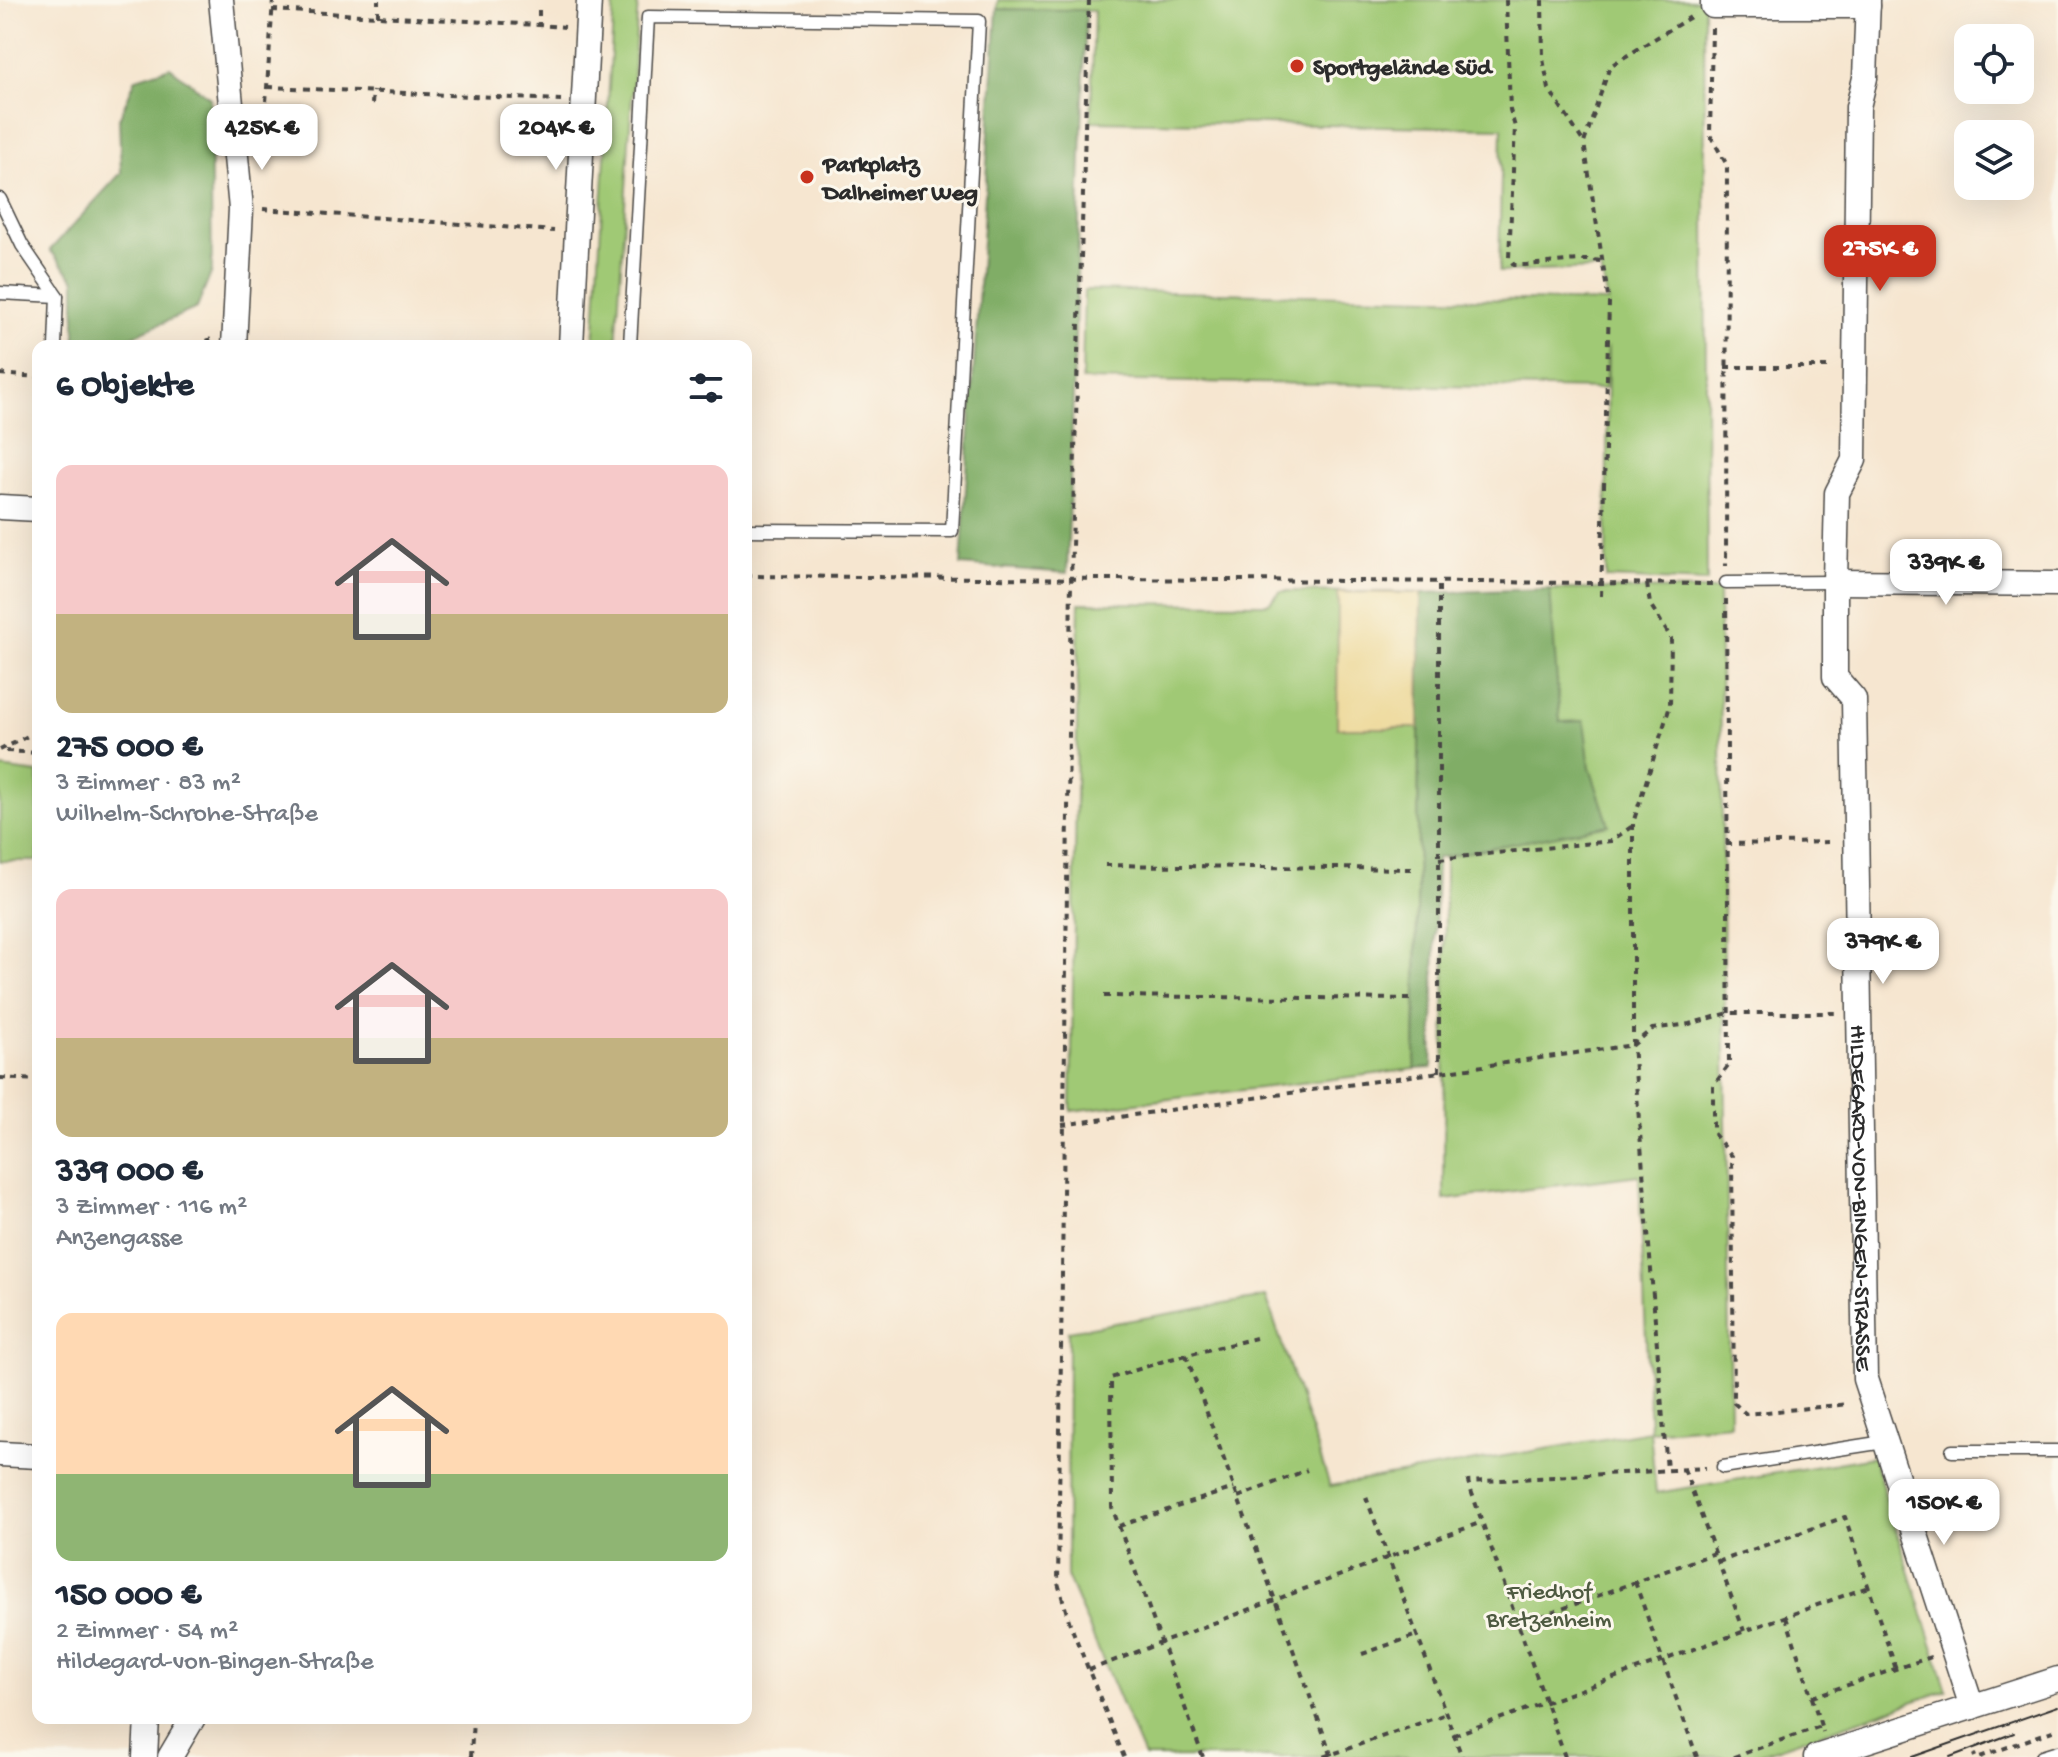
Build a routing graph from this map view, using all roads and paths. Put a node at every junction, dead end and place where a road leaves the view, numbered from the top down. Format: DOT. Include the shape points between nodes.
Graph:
graph roads {
  1 [pos="221,0"];
  2 [pos="273,0"];
  3 [pos="378,0"];
  4 [pos="589,0"];
  5 [pos="1089,0"];
  6 [pos="1506,0"];
  7 [pos="1542,0"];
  8 [pos="1713,3"];
  9 [pos="1868,3"];
  10 [pos="272,10"];
  11 [pos="539,10"];
  12 [pos="378,16"];
  13 [pos="539,25"];
  14 [pos="588,28"];
  15 [pos="268,87"];
  16 [pos="373,91"];
  17 [pos="584,101"];
  18 [pos="372,104"];
  19 [pos="1584,143"];
  20 [pos="265,144"];
  21 [pos="288,145"];
  22 [pos="259,176"];
  23 [pos="0,199"];
  24 [pos="241,209"];
  25 [pos="577,233"];
  26 [pos="1601,261"];
  27 [pos="0,293"];
  28 [pos="57,296"];
  29 [pos="55,340"];
  30 [pos="234,340"];
  31 [pos="571,340"];
  32 [pos="630,340"];
  33 [pos="1725,367"];
  34 [pos="1855,367"];
  35 [pos="0,374"];
  36 [pos="32,377"];
  37 [pos="0,507"];
  38 [pos="32,509"];
  39 [pos="752,530"];
  40 [pos="752,576"];
  41 [pos="1071,579"];
  42 [pos="1835,582"];
  43 [pos="1439,583"];
  44 [pos="1726,583"];
  45 [pos="1601,584"];
  46 [pos="1647,584"];
  47 [pos="2058,584"];
  48 [pos="1601,596"];
  49 [pos="32,734"];
  50 [pos="2,750"];
  51 [pos="32,752"];
  52 [pos="1634,825"];
  53 [pos="1855,842"];
  54 [pos="1726,844"];
  55 [pos="1439,859"];
  56 [pos="1105,865"];
  57 [pos="1412,869"];
  58 [pos="1104,996"];
  59 [pos="1412,999"];
  60 [pos="1729,1013"];
  61 [pos="1860,1013"];
  62 [pos="1633,1045"];
  63 [pos="1439,1072"];
  64 [pos="0,1078"];
  65 [pos="32,1080"];
  66 [pos="1062,1125"];
  67 [pos="1256,1338"];
  68 [pos="1186,1355"];
  69 [pos="1871,1402"];
  70 [pos="1884,1442"];
  71 [pos="1952,1451"];
  72 [pos="2058,1451"];
  73 [pos="0,1454"];
  74 [pos="32,1456"];
  75 [pos="1723,1467"];
  76 [pos="1684,1469"];
  77 [pos="1307,1470"];
  78 [pos="1667,1470"];
  79 [pos="1234,1488"];
  80 [pos="1238,1497"];
  81 [pos="1366,1497"];
  82 [pos="1482,1522"];
  83 [pos="1119,1526"];
  84 [pos="1715,1553"];
  85 [pos="1388,1558"];
  86 [pos="1718,1562"];
  87 [pos="1635,1582"];
  88 [pos="1868,1587"];
  89 [pos="1275,1600"];
  90 [pos="1786,1617"];
  91 [pos="1518,1625"];
  92 [pos="1744,1631"];
  93 [pos="1417,1635"];
  94 [pos="1161,1643"];
  95 [pos="1953,1650"];
  96 [pos="1362,1654"];
  97 [pos="1663,1660"];
  98 [pos="1896,1669"];
  99 [pos="1089,1670"];
  100 [pos="2058,1679"];
  101 [pos="1812,1697"];
  102 [pos="1545,1702"];
  103 [pos="1972,1707"];
  104 [pos="1446,1714"];
  105 [pos="147,1724"];
  106 [pos="189,1724"];
  107 [pos="473,1724"];
  108 [pos="1821,1726"];
  109 [pos="2058,1729"];
  110 [pos="1454,1735"];
  111 [pos="1821,1749"];
  112 [pos="2058,1752"];
  113 [pos="1332,1756"];
  114 [pos="1976,1756"];
  115 [pos="145,1757"];
  116 [pos="170,1757"];
  117 [pos="471,1757"];
  118 [pos="1124,1757"];
  119 [pos="1203,1757"];
  120 [pos="1324,1757"];
  121 [pos="1462,1757"];
  122 [pos="1565,1757"];
  123 [pos="1697,1757"];
  124 [pos="1734,1757"];
  125 [pos="2042,1757"];
  1 -- 24 [label="street"];
  2 -- 10 [label="path"];
  3 -- 12 [label="path"];
  4 -- 14 [label="street"];
  5 -- 41 [label="path"];
  6 -- 26 [label="path" via="1515,127 1509,258 1514,265 1543,266 1576,259"];
  7 -- 19 [label="path" via="1549,89"];
  8 -- 9 [label="street"];
  8 -- 19 [label="path" via="1610,66"];
  8 -- 33 [label="path" via="1710,135 1727,165"];
  9 -- 34 [label="street, HILDEGARD-VON-BINGEN-STRASSE" via="1865,78 1858,107"];
  10 -- 12 [label="path"];
  10 -- 15 [label="path"];
  11 -- 13 [label="path"];
  12 -- 13 [label="path"];
  13 -- 14 [label="path"];
  14 -- 17 [label="street"];
  15 -- 16 [label="path"];
  15 -- 20 [label="path"];
  16 -- 17 [label="path"];
  16 -- 18 [label="path"];
  17 -- 25 [label="street"];
  19 -- 26 [label="path"];
  20 -- 21 [label="path"];
  20 -- 22 [label="path"];
  23 -- 28 [label="lane" via="22,245"];
  24 -- 25 [label="path"];
  24 -- 30 [label="street"];
  25 -- 31 [label="street"];
  26 -- 45 [label="path" via="1609,303"];
  27 -- 28 [label="lane"];
  28 -- 29 [label="lane"];
  32 -- 39 [label="lane" via="648,17 979,21 952,531"];
  33 -- 34 [label="path"];
  33 -- 44 [label="path"];
  34 -- 42 [label="street, HILDEGARD-VON-BINGEN-STRASSE" via="1854,460 1837,493"];
  35 -- 36 [label="path"];
  37 -- 38 [label="street"];
  40 -- 41 [label="path"];
  41 -- 43 [label="path"];
  41 -- 66 [label="path"];
  42 -- 44 [label="lane"];
  42 -- 47 [label="street"];
  42 -- 53 [label="street, HILDEGARD-VON-BINGEN-STRASSE" via="1835,677 1854,699"];
  43 -- 45 [label="path"];
  43 -- 55 [label="path"];
  44 -- 46 [label="path"];
  44 -- 54 [label="path"];
  45 -- 46 [label="path"];
  45 -- 48 [label="path"];
  46 -- 52 [label="path" via="1650,604 1671,638 1670,706"];
  49 -- 50 [label="path"];
  50 -- 51 [label="path"];
  52 -- 55 [label="path" via="1611,841"];
  52 -- 62 [label="path"];
  53 -- 54 [label="path"];
  53 -- 61 [label="street, HILDEGARD-VON-BINGEN-STRASSE"];
  54 -- 60 [label="path"];
  55 -- 63 [label="path"];
  56 -- 57 [label="path"];
  58 -- 59 [label="path"];
  60 -- 61 [label="path"];
  60 -- 62 [label="path" via="1652,1029"];
  60 -- 69 [label="path" via="1729,1065 1713,1086 1713,1133 1732,1156 1734,1403 1746,1414"];
  61 -- 69 [label="street, HILDEGARD-VON-BINGEN-STRASSE" via="1865,1379"];
  62 -- 63 [label="path"];
  62 -- 78 [label="path"];
  63 -- 66 [label="path"];
  64 -- 65 [label="path"];
  66 -- 99 [label="path" via="1058,1583"];
  67 -- 68 [label="path"];
  68 -- 79 [label="path"];
  68 -- 83 [label="path" via="1111,1378 1112,1507"];
  69 -- 70 [label="street, HILDEGARD-VON-BINGEN-STRASSE"];
  70 -- 75 [label="lane"];
  70 -- 95 [label="street, HILDEGARD-VON-BINGEN-STRASSE"];
  71 -- 72 [label="lane"];
  73 -- 74 [label="street"];
  75 -- 76 [label="path"];
  76 -- 78 [label="path"];
  76 -- 84 [label="path"];
  77 -- 80 [label="path"];
  78 -- 82 [label="path" via="1468,1482"];
  79 -- 80 [label="path"];
  79 -- 83 [label="path"];
  80 -- 89 [label="path"];
  81 -- 85 [label="path"];
  82 -- 85 [label="path"];
  82 -- 91 [label="path"];
  83 -- 94 [label="path"];
  84 -- 86 [label="path"];
  84 -- 87 [label="path"];
  85 -- 89 [label="path"];
  85 -- 93 [label="path"];
  86 -- 88 [label="path" via="1845,1517"];
  86 -- 92 [label="path"];
  87 -- 91 [label="path"];
  87 -- 97 [label="path"];
  88 -- 90 [label="path"];
  88 -- 98 [label="path"];
  89 -- 94 [label="path"];
  89 -- 113 [label="path"];
  90 -- 92 [label="path"];
  90 -- 101 [label="path"];
  91 -- 102 [label="path"];
  92 -- 97 [label="path"];
  93 -- 96 [label="path"];
  93 -- 104 [label="path"];
  94 -- 99 [label="path"];
  94 -- 119 [label="path"];
  95 -- 98 [label="path"];
  95 -- 103 [label="street, HILDEGARD-VON-BINGEN-STRASSE"];
  97 -- 102 [label="path"];
  97 -- 123 [label="path"];
  98 -- 101 [label="path"];
  99 -- 118 [label="path"];
  100 -- 103 [label="street"];
  101 -- 108 [label="path"];
  102 -- 110 [label="path"];
  102 -- 122 [label="path"];
  103 -- 111 [label="street"];
  104 -- 110 [label="path"];
  104 -- 113 [label="path"];
  105 -- 115 [label="street"];
  106 -- 116 [label="street"];
  107 -- 117 [label="path"];
  108 -- 111 [label="path"];
  108 -- 124 [label="path"];
  109 -- 114 [label="path"];
  110 -- 121 [label="path"];
  112 -- 125 [label="lane"];
  113 -- 120 [label="path"];
}
